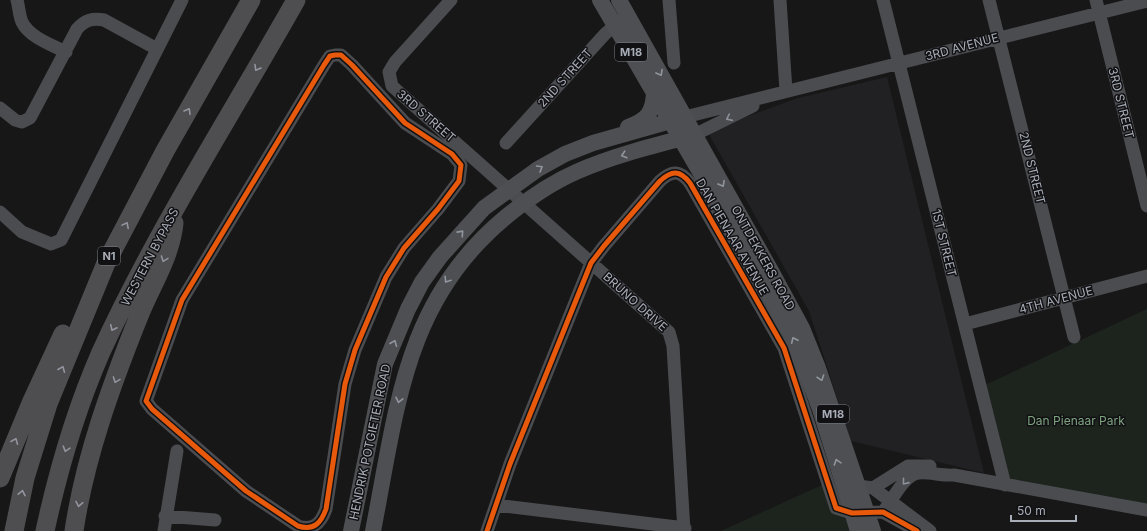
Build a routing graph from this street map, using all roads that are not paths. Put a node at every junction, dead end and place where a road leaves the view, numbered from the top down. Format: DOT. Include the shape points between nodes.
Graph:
graph roads {
  1 [pos="17,0"];
  2 [pos="182,0"];
  3 [pos="251,0"];
  4 [pos="296,0"];
  5 [pos="451,0"];
  6 [pos="600,0"];
  7 [pos="619,0"];
  8 [pos="669,0"];
  9 [pos="780,0"];
  10 [pos="883,0"];
  11 [pos="989,0"];
  12 [pos="1147,1"];
  13 [pos="1097,6"];
  14 [pos="621,20"];
  15 [pos="999,37"];
  16 [pos="157,49"];
  17 [pos="66,52"];
  18 [pos="674,63"];
  19 [pos="899,63"];
  20 [pos="654,93"];
  21 [pos="781,93"];
  22 [pos="0,108"];
  23 [pos="418,109"];
  24 [pos="678,119"];
  25 [pos="405,123"];
  26 [pos="688,137"];
  27 [pos="593,142"];
  28 [pos="506,143"];
  29 [pos="655,146"];
  30 [pos="696,166"];
  31 [pos="507,189"];
  32 [pos="523,203"];
  33 [pos="1147,206"];
  34 [pos="176,208"];
  35 [pos="0,212"];
  36 [pos="106,263"];
  37 [pos="591,263"];
  38 [pos="1147,276"];
  39 [pos="1064,298"];
  40 [pos="965,324"];
  41 [pos="1074,337"];
  42 [pos="177,450"];
  43 [pos="954,475"];
  44 [pos="0,478"];
  45 [pos="1005,485"];
  46 [pos="859,488"];
  47 [pos="496,505"];
  48 [pos="887,507"];
  49 [pos="1147,510"];
  50 [pos="860,513"];
  51 [pos="165,516"];
  52 [pos="215,520"];
  53 [pos="685,529"];
  54 [pos="14,531"];
  55 [pos="45,531"];
  56 [pos="74,531"];
  57 [pos="164,531"];
  58 [pos="351,531"];
  59 [pos="373,531"];
  60 [pos="487,531"];
  61 [pos="858,531"];
  62 [pos="873,531"];
  63 [pos="917,531"];
  64 [pos="930,531"];
  1 -- 17 [label="street" via="25,27 37,37"];
  2 -- 16 [label="street"];
  36 -- 3 [label="highway, N1, one-way" via="165,151"];
  4 -- 34 [label="highway, WESTERN BYPASS, one-way"];
  5 -- 23 [label="street, 3RD STREET" via="403,52 390,72 392,86"];
  6 -- 14 [label="main road, ONTDEKKERS ROAD / M18"];
  7 -- 14 [label="main road, ONTDEKKERS ROAD / M18"];
  8 -- 18 [label="street"];
  9 -- 21 [label="street"];
  10 -- 19 [label="street, 1ST STREET"];
  11 -- 15 [label="street, 2ND STREET"];
  12 -- 13 [label="street, 3RD AVENUE"];
  13 -- 15 [label="street, 3RD AVENUE"];
  13 -- 33 [label="street, 3RD STREET"];
  14 -- 20 [label="main road, ONTDEKKERS ROAD / M18"];
  14 -- 24 [label="main road, ONTDEKKERS ROAD / M18, one-way"];
  14 -- 28 [label="street, 2ND STREET"];
  15 -- 19 [label="street, 3RD AVENUE"];
  15 -- 39 [label="street, 2ND STREET"];
  16 -- 17 [label="street" via="104,20 94,19 82,24"];
  16 -- 35 [label="street" via="61,240 51,244 22,232"];
  17 -- 22 [label="street" via="30,118 22,122 16,120"];
  19 -- 21 [label="street, 3RD AVENUE"];
  19 -- 40 [label="street, 1ST STREET"];
  20 -- 24 [label="main road, ONTDEKKERS ROAD / M18"];
  20 -- 27 [label="main road" via="653,106 647,116"];
  21 -- 24 [label="street, 3RD AVENUE"];
  21 -- 26 [label="street, 3RD AVENUE, one-way"];
  23 -- 25 [label="street"];
  23 -- 31 [label="street, 3RD STREET"];
  24 -- 26 [label="main road, ONTDEKKERS ROAD / M18"];
  24 -- 27 [label="main road, HENDRIK POTGIETER ROAD"];
  25 -- 25 [label="street" via="341,55 330,56 182,300 147,396 148,405 231,479 298,526 307,529 318,525 326,509 345,384 368,317 386,277 404,248 438,209 461,176 461,165 452,154"];
  26 -- 29 [label="main road, HENDRIK POTGIETER ROAD"];
  26 -- 30 [label="main road, ONTDEKKERS ROAD / M18"];
  26 -- 46 [label="main road, ONTDEKKERS ROAD / M18, one-way" via="802,328"];
  31 -- 27 [label="main road, HENDRIK POTGIETER ROAD, one-way" via="538,168"];
  29 -- 30 [label="main road"];
  29 -- 32 [label="main road, HENDRIK POTGIETER ROAD, one-way" via="575,172"];
  46 -- 30 [label="main road, ONTDEKKERS ROAD / M18, one-way" via="820,409 795,342"];
  31 -- 32 [label="street, 3RD STREET"];
  58 -- 31 [label="main road, HENDRIK POTGIETER ROAD, one-way" via="385,364 408,309 422,282 440,257 484,208"];
  32 -- 37 [label="street, BRUNO DRIVE"];
  32 -- 59 [label="main road, HENDRIK POTGIETER ROAD, one-way" via="480,240 455,268 426,318 413,348 402,386"];
  34 -- 55 [label="highway, WESTERN BYPASS, one-way" via="153,247 101,353 75,422 53,494"];
  34 -- 56 [label="highway, one-way" via="173,230 163,262 139,316 92,446"];
  44 -- 36 [label="highway, one-way" via="62,338 90,285"];
  54 -- 36 [label="highway, N1, one-way" via="25,478 48,404"];
  37 -- 47 [label="street, DAN PIENAAR AVENUE"];
  37 -- 50 [label="street, DAN PIENAAR AVENUE" via="667,175 678,172 686,178 784,348 833,504 839,510"];
  37 -- 53 [label="street, BRUNO DRIVE" via="658,321 671,336"];
  38 -- 39 [label="street, 4TH AVENUE"];
  39 -- 40 [label="street, 4TH AVENUE"];
  39 -- 41 [label="street, 2ND STREET"];
  40 -- 45 [label="street, 1ST STREET"];
  42 -- 51 [label="street"];
  43 -- 45 [label="street"];
  43 -- 46 [label="street" via="947,471 915,465"];
  43 -- 48 [label="street, one-way" via="912,475 904,481"];
  45 -- 49 [label="street"];
  46 -- 48 [label="street"];
  46 -- 50 [label="main road, ONTDEKKERS ROAD / M18"];
  47 -- 53 [label="street"];
  47 -- 60 [label="street, DAN PIENAAR AVENUE"];
  48 -- 50 [label="street"];
  48 -- 63 [label="street"];
  48 -- 64 [label="street"];
  50 -- 61 [label="main road, ONTDEKKERS ROAD / M18"];
  50 -- 62 [label="main road, ONTDEKKERS ROAD / M18"];
  51 -- 52 [label="street"];
  51 -- 57 [label="street"];
}
